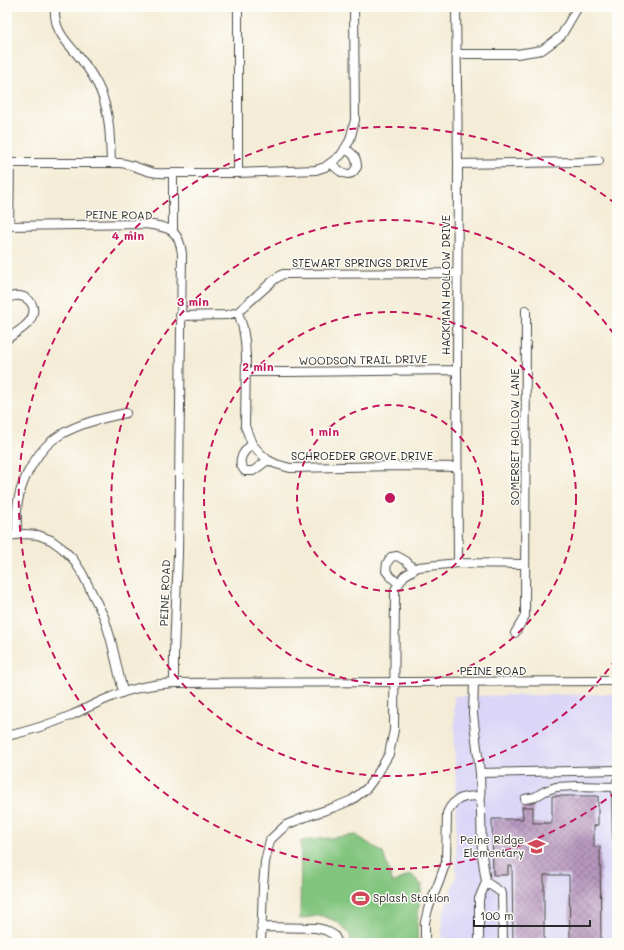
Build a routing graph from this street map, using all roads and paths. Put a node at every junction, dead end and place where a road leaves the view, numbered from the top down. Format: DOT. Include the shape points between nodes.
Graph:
graph roads {
  1 [pos="55,7"];
  2 [pos="238,7"];
  3 [pos="354,7"];
  4 [pos="456,7"];
  5 [pos="578,7"];
  6 [pos="456,54"];
  7 [pos="345,148"];
  8 [pos="599,161"];
  9 [pos="111,162"];
  10 [pos="331,163"];
  11 [pos="8,164"];
  12 [pos="458,164"];
  13 [pos="173,173"];
  14 [pos="238,173"];
  15 [pos="8,226"];
  16 [pos="173,231"];
  17 [pos="457,273"];
  18 [pos="7,299"];
  19 [pos="526,310"];
  20 [pos="238,312"];
  21 [pos="180,316"];
  22 [pos="7,339"];
  23 [pos="457,370"];
  24 [pos="246,372"];
  25 [pos="126,413"];
  26 [pos="252,444"];
  27 [pos="268,460"];
  28 [pos="457,467"];
  29 [pos="17,534"];
  30 [pos="7,536"];
  31 [pos="458,564"];
  32 [pos="525,564"];
  33 [pos="414,569"];
  34 [pos="399,584"];
  35 [pos="515,633"];
  36 [pos="617,681"];
  37 [pos="474,682"];
  38 [pos="174,683"];
  39 [pos="394,683"];
  40 [pos="123,692"];
  41 [pos="7,736"];
  42 [pos="617,770"];
  43 [pos="480,773"];
  44 [pos="617,784"];
  45 [pos="481,796"];
  46 [pos="525,799"];
  47 [pos="617,837"];
  48 [pos="486,882"];
  49 [pos="261,927"];
  50 [pos="261,943"];
  51 [pos="338,943"];
  52 [pos="425,943"];
  53 [pos="479,943"];
  54 [pos="503,943"];
  1 -- 9 [label="street" via="59,31 101,92 109,122"];
  2 -- 14 [label="street"];
  3 -- 7 [label="street" via="356,120"];
  4 -- 6 [label="street, HACKMAN HOLLOW DRIVE"];
  5 -- 6 [label="street" via="561,36 542,50 517,54"];
  6 -- 12 [label="street, HACKMAN HOLLOW DRIVE"];
  7 -- 10 [label="street"];
  7 -- 10 [label="street" via="357,161 357,167 352,173 345,174"];
  8 -- 12 [label="street"];
  9 -- 11 [label="street"];
  9 -- 13 [label="street" via="133,165 152,172"];
  10 -- 14 [label="street" via="316,170"];
  11 -- 15 [label="street"];
  12 -- 17 [label="street, HACKMAN HOLLOW DRIVE"];
  13 -- 14 [label="street"];
  13 -- 16 [label="street"];
  15 -- 16 [label="street, PEINE ROAD" via="145,224"];
  16 -- 21 [label="street, PEINE ROAD" via="179,240 182,254"];
  17 -- 20 [label="street, STEWART SPRINGS DRIVE" via="283,274"];
  17 -- 23 [label="street, HACKMAN HOLLOW DRIVE"];
  18 -- 22 [label="street" via="23,296 30,301 33,311 27,325"];
  19 -- 32 [label="street, SOMERSET HOLLOW LANE"];
  20 -- 21 [label="street" via="227,316"];
  20 -- 24 [label="street, SCHROEDER GROVE DRIVE" via="245,334"];
  21 -- 38 [label="street, PEINE ROAD"];
  23 -- 24 [label="street, WOODSON TRAIL DRIVE"];
  23 -- 28 [label="street, HACKMAN HOLLOW DRIVE"];
  24 -- 26 [label="street, SCHROEDER GROVE DRIVE" via="245,426"];
  25 -- 29 [label="street" via="78,426 58,436 44,449 33,462 18,499"];
  26 -- 27 [label="street, SCHROEDER GROVE DRIVE"];
  26 -- 27 [label="street" via="243,454 241,467 253,471"];
  27 -- 28 [label="street, SCHROEDER GROVE DRIVE" via="290,468"];
  28 -- 31 [label="street, HACKMAN HOLLOW DRIVE"];
  29 -- 30 [label="street"];
  29 -- 40 [label="street" via="51,540 73,559 104,617"];
  31 -- 32 [label="street"];
  31 -- 33 [label="street"];
  32 -- 35 [label="street, SOMERSET HOLLOW LANE" via="525,616"];
  33 -- 34 [label="street" via="404,576"];
  33 -- 34 [label="street" via="397,556 391,557 386,571"];
  34 -- 39 [label="street" via="395,590"];
  36 -- 37 [label="street, PEINE ROAD"];
  37 -- 39 [label="street, PEINE ROAD"];
  37 -- 43 [label="street" via="473,714"];
  38 -- 39 [label="street, PEINE ROAD"];
  38 -- 40 [label="street" via="151,685"];
  39 -- 49 [label="street" via="394,730 389,754 367,788 352,800 286,825 270,840 265,862"];
  40 -- 41 [label="street" via="65,718"];
  42 -- 43 [label="street"];
  43 -- 45 [label="street"];
  44 -- 46 [label="street" via="556,787"];
  44 -- 47 [label="street"];
  45 -- 48 [label="street" via="482,855"];
  45 -- 52 [label="street" via="467,796 456,800 447,813 446,862 428,909"];
  48 -- 53 [label="street" via="479,899"];
  48 -- 54 [label="street" via="502,893"];
  49 -- 50 [label="street"];
  49 -- 51 [label="street" via="316,928 334,935"];
}
